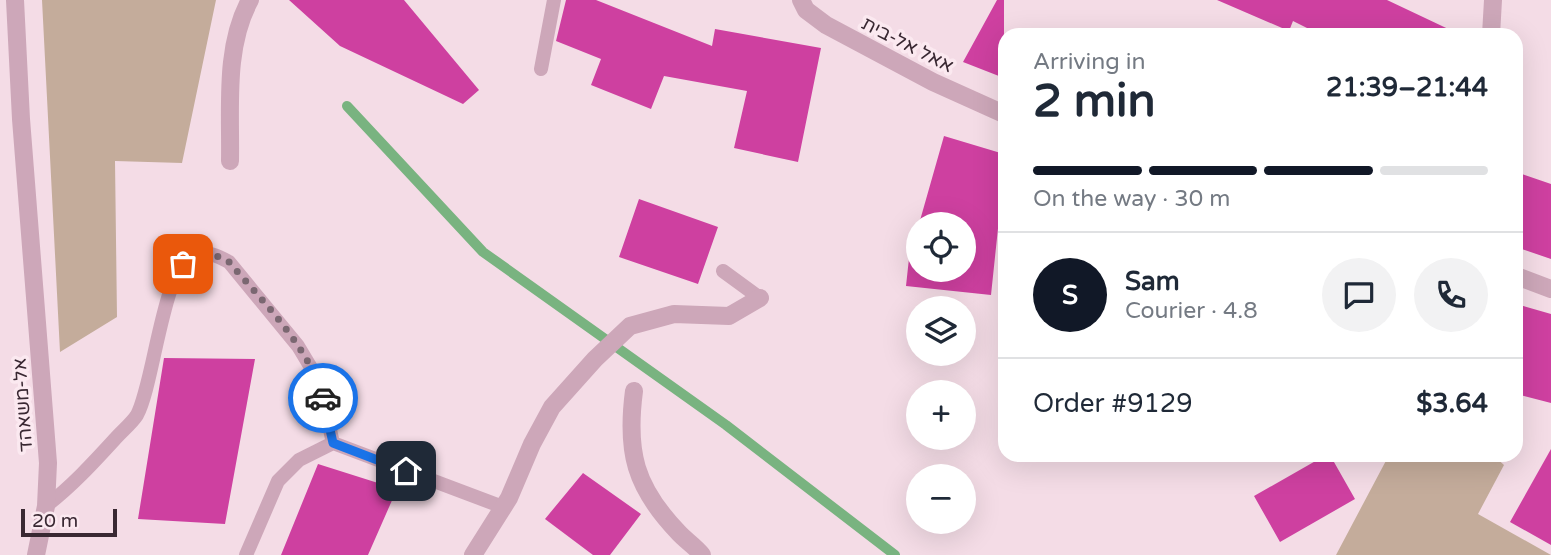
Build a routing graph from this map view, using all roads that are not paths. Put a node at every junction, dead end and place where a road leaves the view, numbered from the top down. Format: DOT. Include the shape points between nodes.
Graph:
graph roads {
  1 [pos="15,0"];
  2 [pos="250,0"];
  3 [pos="554,0"];
  4 [pos="801,0"];
  5 [pos="1493,0"];
  6 [pos="1491,28"];
  7 [pos="541,69"];
  8 [pos="998,111"];
  9 [pos="230,161"];
  10 [pos="723,271"];
  11 [pos="1523,279"];
  12 [pos="1551,289"];
  13 [pos="760,298"];
  14 [pos="634,391"];
  15 [pos="333,443"];
  16 [pos="46,506"];
  17 [pos="503,507"];
  18 [pos="36,555"];
  19 [pos="246,555"];
  20 [pos="473,555"];
  21 [pos="702,555"];
  1 -- 16 [label="street, אל-משאהד" via="48,463"];
  2 -- 9 [label="street" via="236,42"];
  3 -- 7 [label="lane"];
  4 -- 8 [label="street, אאל אל-בית" via="806,10 826,25"];
  5 -- 6 [label="street"];
  10 -- 13 [label="lane"];
  11 -- 12 [label="street"];
  13 -- 17 [label="street" via="729,316 674,314 630,326 552,407"];
  14 -- 21 [label="street" via="630,421 633,457 645,490 677,532"];
  15 -- 16 [label="lane" via="319,381 298,346 229,262 215,254 193,255 171,285 136,415 75,484"];
  15 -- 17 [label="lane"];
  15 -- 19 [label="lane" via="299,460 278,481"];
  16 -- 18 [label="street, אל-משאהד"];
  17 -- 20 [label="street"];
}
